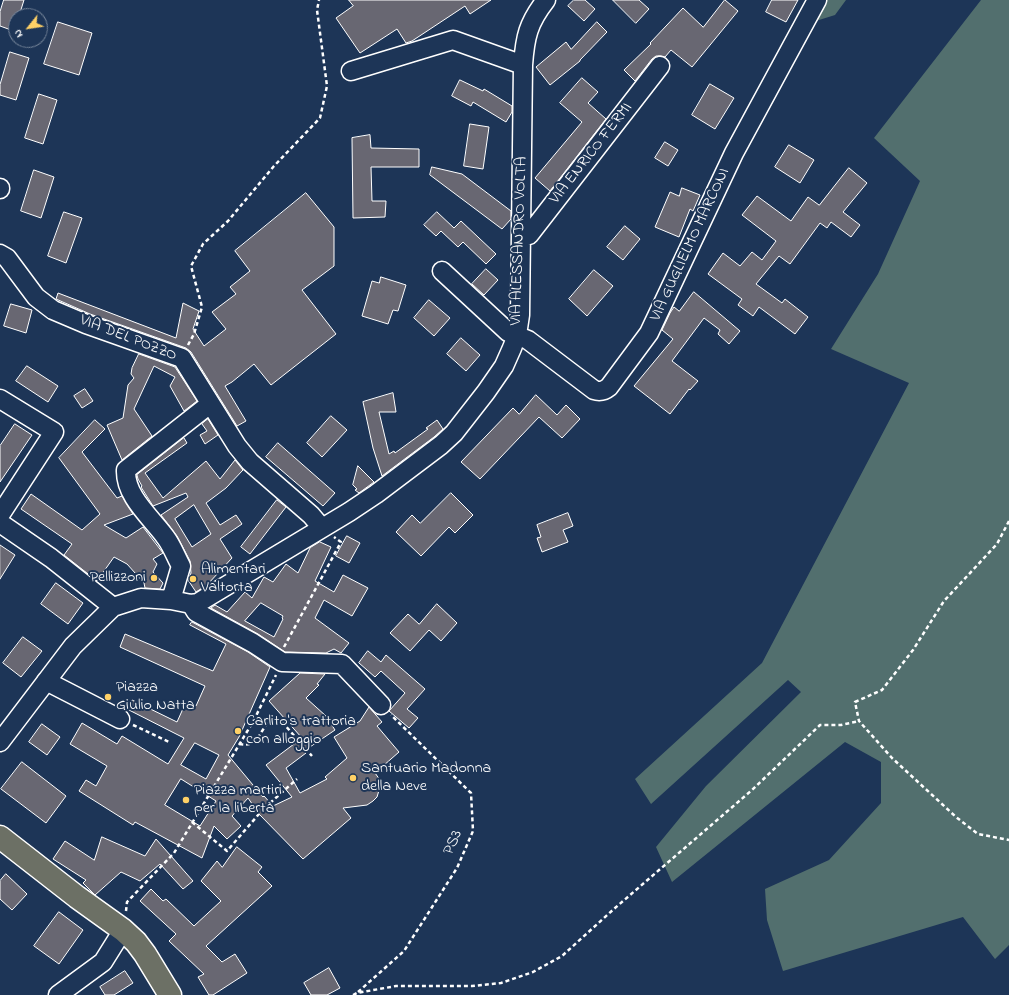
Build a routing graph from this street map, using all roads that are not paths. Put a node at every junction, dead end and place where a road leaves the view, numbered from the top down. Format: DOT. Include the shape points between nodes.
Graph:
graph roads {
  1 [pos="546,0"];
  2 [pos="817,0"];
  3 [pos="523,65"];
  4 [pos="660,66"];
  5 [pos="351,71"];
  6 [pos="521,236"];
  7 [pos="0,254"];
  8 [pos="442,271"];
  9 [pos="517,335"];
  10 [pos="0,399"];
  11 [pos="210,404"];
  12 [pos="0,515"];
  13 [pos="0,523"];
  14 [pos="322,528"];
  15 [pos="171,600"];
  16 [pos="191,604"];
  17 [pos="113,607"];
  18 [pos="46,681"];
  19 [pos="381,705"];
  20 [pos="120,719"];
  21 [pos="0,742"];
  22 [pos="0,837"];
  23 [pos="123,930"];
  24 [pos="58,995"];
  25 [pos="170,995"];
  1 -- 3 [label="street, VIA ALESSANDRO VOLTA" via="529,25"];
  2 -- 9 [label="street, VIA GUGLIELMO MARCONI" via="734,153 649,333 609,387 599,392 594,390 528,340"];
  3 -- 5 [label="street" via="453,40"];
  3 -- 6 [label="street, VIA ALESSANDRO VOLTA"];
  4 -- 6 [label="street, VIA ENRICO FERMI" via="529,235"];
  6 -- 9 [label="street, VIA ALESSANDRO VOLTA" via="520,315"];
  7 -- 11 [label="street, VIA DEL POZZO" via="6,258 36,297 53,310 182,358"];
  8 -- 9 [label="street, VIA GUGLIELMO MARCONI" via="508,332"];
  9 -- 14 [label="street, VIA ALESSANDRO VOLTA" via="504,366 454,433 376,494"];
  10 -- 12 [label="street" via="54,432"];
  11 -- 14 [label="street, VIA DEL POZZO" via="250,462 311,515"];
  11 -- 15 [label="street" via="126,470 129,487 167,539 181,566"];
  13 -- 17 [label="street" via="51,558"];
  14 -- 16 [label="street, VIA ALESSANDRO VOLTA" via="198,603"];
  15 -- 16 [label="street"];
  15 -- 17 [label="street" via="141,598"];
  16 -- 19 [label="street" via="196,612 282,662 342,664"];
  17 -- 18 [label="street" via="73,646"];
  18 -- 20 [label="street"];
  18 -- 21 [label="street"];
  22 -- 23 [label="main road"];
  23 -- 24 [label="street" via="102,962"];
  23 -- 25 [label="main road" via="145,954"];
}
